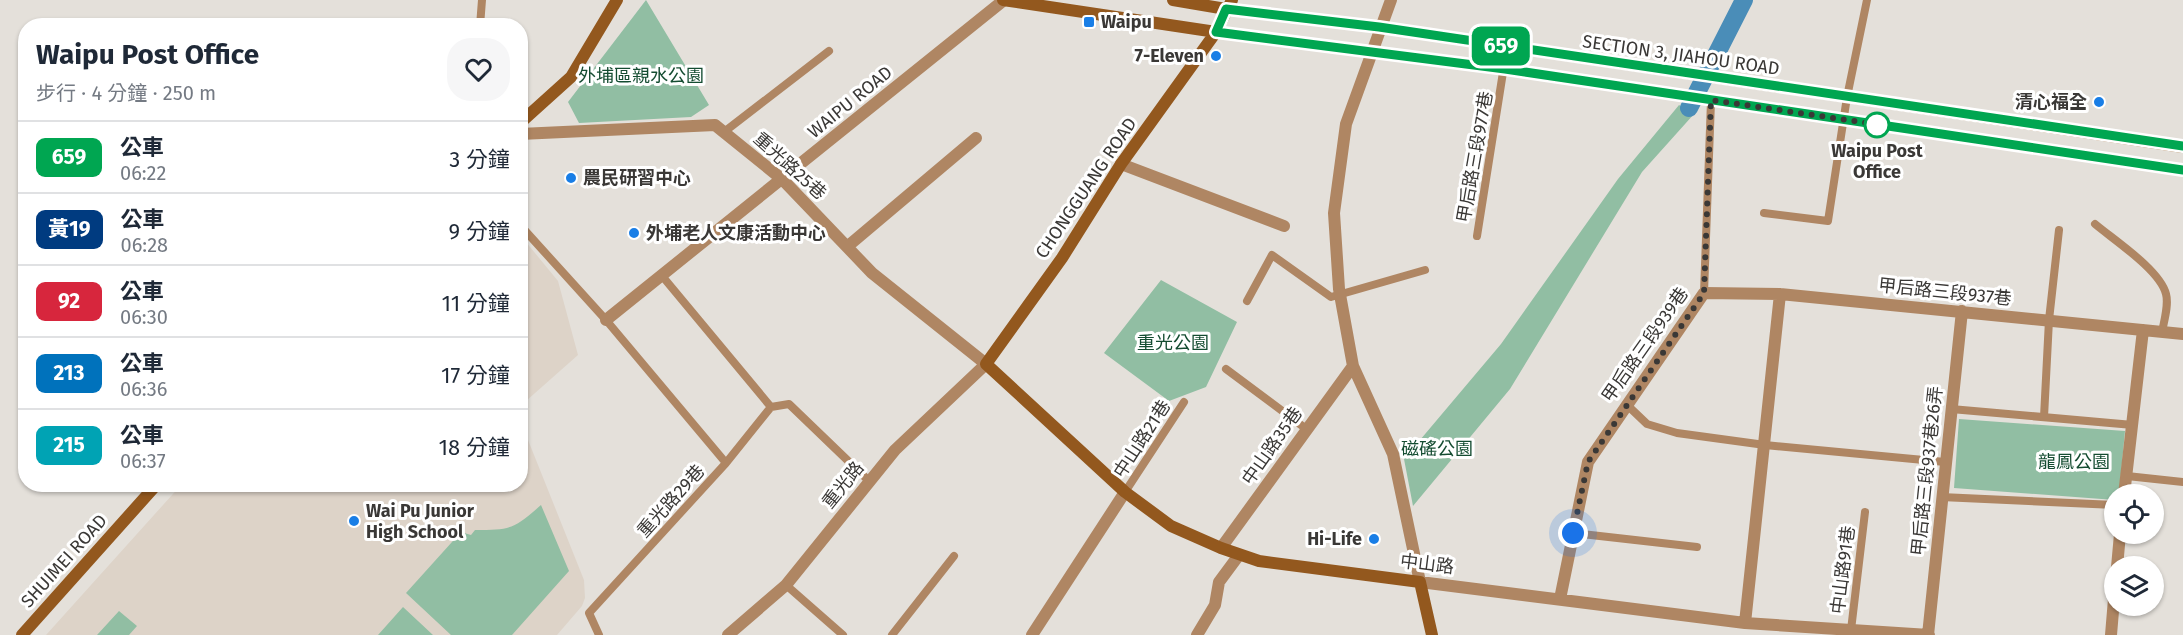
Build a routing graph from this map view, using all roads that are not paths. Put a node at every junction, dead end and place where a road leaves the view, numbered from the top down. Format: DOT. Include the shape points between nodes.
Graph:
graph roads {
  1 [pos="482,0"];
  2 [pos="617,0"];
  3 [pos="1004,0"];
  4 [pos="1173,0"];
  5 [pos="1390,0"];
  6 [pos="1867,0"];
  7 [pos="1229,5"];
  8 [pos="481,18"];
  9 [pos="1379,27"];
  10 [pos="1216,32"];
  11 [pos="1507,47"];
  12 [pos="829,51"];
  13 [pos="1372,52"];
  14 [pos="1505,69"];
  15 [pos="1847,97"];
  16 [pos="1711,100"];
  17 [pos="528,116"];
  18 [pos="1843,120"];
  19 [pos="724,132"];
  20 [pos="528,134"];
  21 [pos="976,138"];
  22 [pos="2183,147"];
  23 [pos="1120,164"];
  24 [pos="2183,170"];
  25 [pos="783,180"];
  26 [pos="1764,213"];
  27 [pos="2095,224"];
  28 [pos="1284,226"];
  29 [pos="2059,230"];
  30 [pos="528,234"];
  31 [pos="1477,236"];
  32 [pos="848,246"];
  33 [pos="1425,270"];
  34 [pos="663,277"];
  35 [pos="1704,293"];
  36 [pos="1780,294"];
  37 [pos="1341,296"];
  38 [pos="1246,301"];
  39 [pos="1962,311"];
  40 [pos="606,320"];
  41 [pos="2049,320"];
  42 [pos="2143,330"];
  43 [pos="2162,332"];
  44 [pos="2183,334"];
  45 [pos="986,364"];
  46 [pos="1353,366"];
  47 [pos="1226,369"];
  48 [pos="1184,402"];
  49 [pos="1626,404"];
  50 [pos="771,407"];
  51 [pos="1951,409"];
  52 [pos="2044,417"];
  53 [pos="2133,425"];
  54 [pos="1305,428"];
  55 [pos="1766,445"];
  56 [pos="1945,462"];
  57 [pos="726,463"];
  58 [pos="2127,476"];
  59 [pos="869,481"];
  60 [pos="2183,482"];
  61 [pos="2126,484"];
  62 [pos="150,492"];
  63 [pos="1125,492"];
  64 [pos="1941,497"];
  65 [pos="2104,504"];
  66 [pos="1865,512"];
  67 [pos="1573,533"];
  68 [pos="1697,547"];
  69 [pos="1221,548"];
  70 [pos="1239,555"];
  71 [pos="954,556"];
  72 [pos="1420,582"];
  73 [pos="786,585"];
  74 [pos="1560,599"];
  75 [pos="2113,616"];
  76 [pos="1745,623"];
  77 [pos="1851,630"];
  78 [pos="731,634"];
  79 [pos="22,635"];
  80 [pos="599,635"];
  81 [pos="843,635"];
  82 [pos="892,635"];
  83 [pos="1032,635"];
  84 [pos="1197,635"];
  85 [pos="1432,635"];
  86 [pos="1928,635"];
  87 [pos="2111,635"];
  1 -- 8 [label="lane"];
  2 -- 17 [label="street" via="571,77"];
  3 -- 10 [label="street"];
  3 -- 25 [label="street, WAIPU ROAD"];
  4 -- 7 [label="street, SECTION 3, JIAHOU ROAD"];
  5 -- 9 [label="street"];
  6 -- 15 [label="lane"];
  7 -- 9 [label="street, SECTION 3, JIAHOU ROAD"];
  7 -- 10 [label="street, CHONGGUANG ROAD"];
  9 -- 11 [label="street, SECTION 3, JIAHOU ROAD"];
  9 -- 13 [label="street"];
  10 -- 13 [label="street"];
  10 -- 23 [label="street, CHONGGUANG ROAD"];
  11 -- 14 [label="lane, 甲后路三段977巷"];
  11 -- 15 [label="street, SECTION 3, JIAHOU ROAD"];
  12 -- 19 [label="lane"];
  13 -- 14 [label="street"];
  13 -- 37 [label="street" via="1346,124 1334,213"];
  14 -- 16 [label="street"];
  14 -- 31 [label="lane, 甲后路三段977巷"];
  15 -- 18 [label="lane"];
  15 -- 22 [label="street, SECTION 3, JIAHOU ROAD"];
  16 -- 18 [label="street"];
  16 -- 35 [label="lane, 甲后路三段939巷"];
  18 -- 24 [label="street"];
  18 -- 26 [label="lane" via="1828,221"];
  19 -- 20 [label="street, 重光路25巷" via="715,125"];
  19 -- 25 [label="street, 重光路25巷"];
  21 -- 32 [label="street"];
  23 -- 28 [label="street"];
  23 -- 45 [label="street, CHONGGUANG ROAD" via="1062,258"];
  25 -- 32 [label="street, 重光路25巷"];
  25 -- 34 [label="street, WAIPU ROAD"];
  27 -- 43 [label="lane" via="2163,286 2167,297"];
  29 -- 41 [label="lane"];
  30 -- 40 [label="lane"];
  32 -- 45 [label="street, 重光路25巷" via="872,273"];
  33 -- 37 [label="lane"];
  34 -- 40 [label="street, WAIPU ROAD"];
  34 -- 50 [label="lane"];
  35 -- 36 [label="street, 甲后路三段937巷"];
  35 -- 49 [label="street, 甲后路三段939巷"];
  36 -- 39 [label="street, 甲后路三段937巷"];
  36 -- 55 [label="street"];
  37 -- 38 [label="lane" via="1331,297 1272,255"];
  37 -- 46 [label="street"];
  39 -- 41 [label="street, 甲后路三段937巷"];
  39 -- 51 [label="street, 甲后路三段937巷26弄"];
  40 -- 57 [label="lane"];
  41 -- 42 [label="street, 甲后路三段937巷"];
  41 -- 52 [label="lane"];
  42 -- 43 [label="street, 甲后路三段937巷"];
  42 -- 53 [label="street"];
  43 -- 44 [label="street, 甲后路三段937巷"];
  45 -- 59 [label="street, 重光路"];
  45 -- 63 [label="street, 中山路"];
  46 -- 54 [label="street, 中山路35巷"];
  46 -- 72 [label="street" via="1393,454"];
  47 -- 54 [label="lane"];
  48 -- 63 [label="lane, 中山路21巷"];
  49 -- 55 [label="lane" via="1647,424 1677,433"];
  49 -- 67 [label="street, 甲后路三段939巷" via="1588,462"];
  50 -- 57 [label="lane, 重光路29巷"];
  50 -- 59 [label="lane" via="789,404"];
  51 -- 52 [label="lane"];
  51 -- 56 [label="street, 甲后路三段937巷26弄"];
  52 -- 53 [label="lane"];
  53 -- 58 [label="street"];
  54 -- 69 [label="street, 中山路35巷"];
  55 -- 56 [label="lane"];
  55 -- 76 [label="street"];
  56 -- 64 [label="street, 甲后路三段937巷26弄"];
  57 -- 80 [label="lane, 重光路29巷" via="590,612"];
  58 -- 60 [label="lane"];
  58 -- 61 [label="street"];
  59 -- 73 [label="street, 重光路"];
  62 -- 79 [label="street, SHUIMEI ROAD"];
  63 -- 69 [label="street, 中山路" via="1171,526"];
  63 -- 83 [label="street"];
  64 -- 65 [label="lane"];
  64 -- 86 [label="street, 甲后路三段937巷26弄"];
  66 -- 77 [label="lane, 中山路91巷"];
  67 -- 68 [label="lane"];
  67 -- 74 [label="street, 甲后路三段939巷"];
  69 -- 70 [label="street, 中山路"];
  70 -- 72 [label="street, 中山路"];
  70 -- 84 [label="street" via="1219,582 1215,605"];
  71 -- 82 [label="lane"];
  72 -- 74 [label="street, 中山路"];
  72 -- 85 [label="street"];
  73 -- 78 [label="street, 重光路"];
  73 -- 81 [label="lane"];
  74 -- 76 [label="street, 中山路"];
  75 -- 87 [label="street"];
  76 -- 77 [label="street, 中山路"];
  77 -- 86 [label="street, 中山路"];
}
